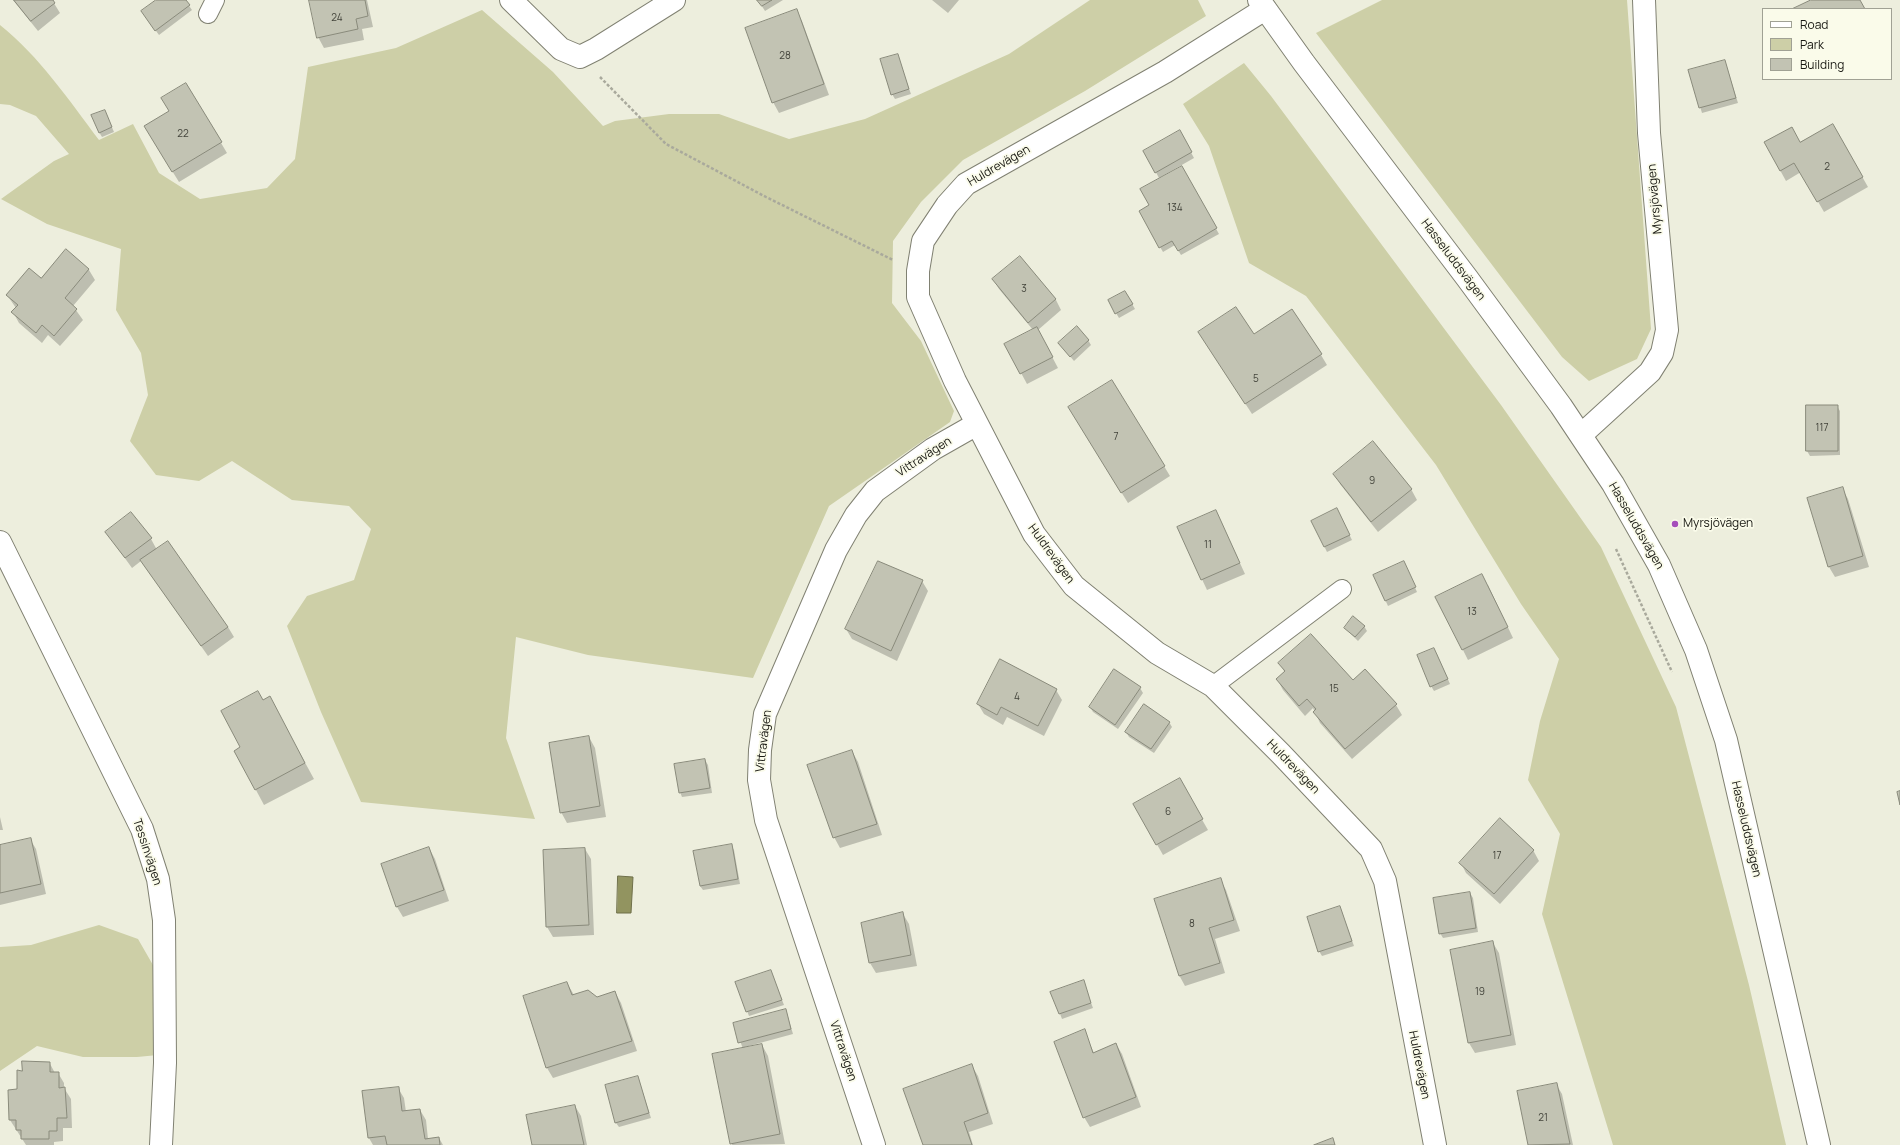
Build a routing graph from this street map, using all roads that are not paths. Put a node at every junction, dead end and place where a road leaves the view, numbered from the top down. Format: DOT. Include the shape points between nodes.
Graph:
graph roads {
  1 [pos="512,0"];
  2 [pos="674,0"];
  3 [pos="1644,0"];
  4 [pos="1262,4"];
  5 [pos="977,424"];
  6 [pos="1582,435"];
  7 [pos="0,542"];
  8 [pos="1342,589"];
  9 [pos="1213,686"];
  10 [pos="161,1145"];
  11 [pos="874,1145"];
  12 [pos="1434,1145"];
  13 [pos="1819,1145"];
  1 -- 2 [label="street" via="561,49 580,57"];
  3 -- 6 [label="street, Myrsjövägen" via="1649,133 1667,330 1662,353 1650,372"];
  4 -- 5 [label="street, Huldrevägen" via="1165,72 966,184 946,205 923,241 918,271 918,297"];
  4 -- 6 [label="street, Hasseluddsvägen"];
  5 -- 9 [label="street, Huldrevägen" via="1034,534 1074,586 1157,653"];
  5 -- 11 [label="street, Vittravägen" via="933,450 875,490 856,515 836,550 765,714 759,780 766,820"];
  6 -- 13 [label="street, Hasseluddsvägen" via="1659,565 1696,650 1726,740"];
  7 -- 10 [label="street, Tessinvägen" via="142,829 158,878 164,920 165,1062"];
  8 -- 9 [label="lane"];
  9 -- 12 [label="street, Huldrevägen" via="1371,849 1386,881"];
}
